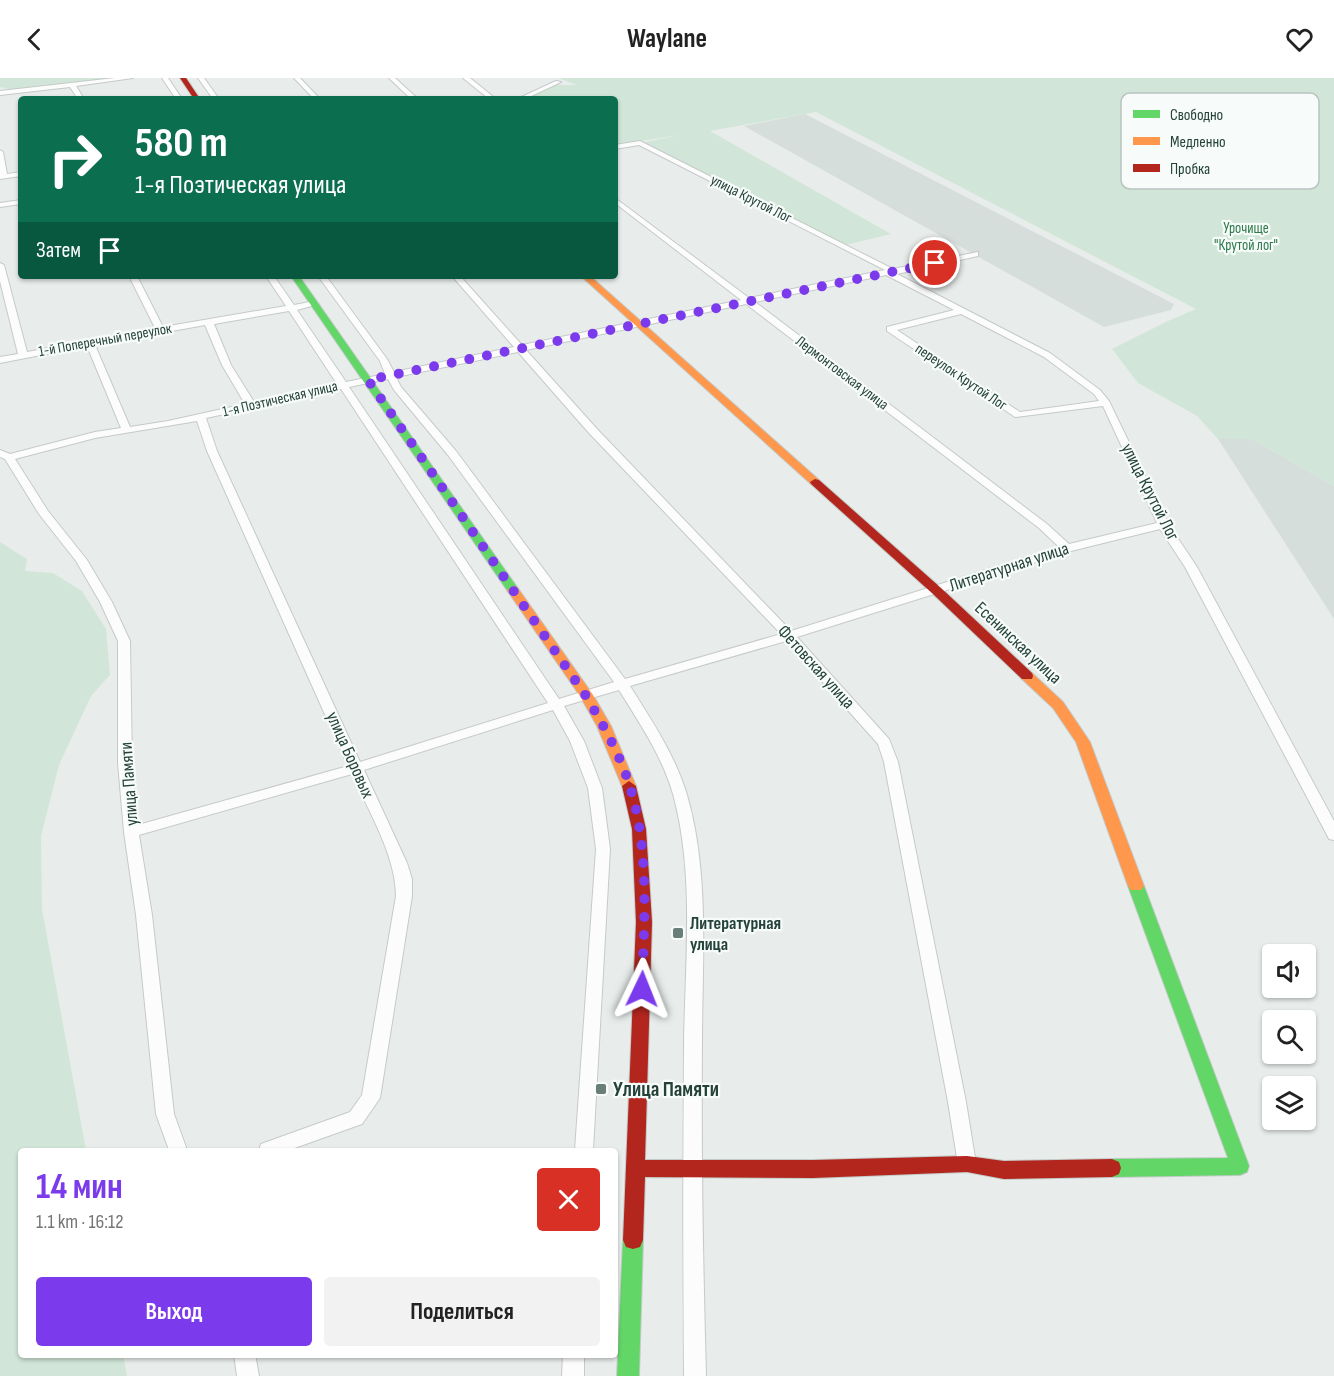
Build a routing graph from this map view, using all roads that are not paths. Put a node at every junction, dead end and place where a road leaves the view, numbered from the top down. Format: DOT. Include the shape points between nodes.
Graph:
graph roads {
  1 [pos="130,78"];
  2 [pos="165,78"];
  3 [pos="183,78"];
  4 [pos="201,78"];
  5 [pos="297,78"];
  6 [pos="392,78"];
  7 [pos="466,78"];
  8 [pos="558,82"];
  9 [pos="72,85"];
  10 [pos="0,93"];
  11 [pos="79,96"];
  12 [pos="177,96"];
  13 [pos="195,96"];
  14 [pos="214,96"];
  15 [pos="313,96"];
  16 [pos="412,96"];
  17 [pos="489,96"];
  18 [pos="527,96"];
  19 [pos="618,147"];
  20 [pos="0,152"];
  21 [pos="18,174"];
  22 [pos="2,177"];
  23 [pos="18,202"];
  24 [pos="618,202"];
  25 [pos="0,205"];
  26 [pos="975,254"];
  27 [pos="0,265"];
  28 [pos="891,273"];
  29 [pos="135,279"];
  30 [pos="272,279"];
  31 [pos="298,279"];
  32 [pos="323,279"];
  33 [pos="459,279"];
  34 [pos="588,279"];
  35 [pos="749,302"];
  36 [pos="315,304"];
  37 [pos="291,308"];
  38 [pos="960,311"];
  39 [pos="209,322"];
  40 [pos="638,324"];
  41 [pos="160,330"];
  42 [pos="90,343"];
  43 [pos="521,348"];
  44 [pos="23,355"];
  45 [pos="0,360"];
  46 [pos="391,375"];
  47 [pos="368,380"];
  48 [pos="342,385"];
  49 [pos="1106,403"];
  50 [pos="251,405"];
  51 [pos="201,417"];
  52 [pos="126,429"];
  53 [pos="5,455"];
  54 [pos="1163,525"];
  55 [pos="1067,548"];
  56 [pos="937,591"];
  57 [pos="789,636"];
  58 [pos="623,686"];
  59 [pos="586,696"];
  60 [pos="557,706"];
  61 [pos="356,768"];
  62 [pos="131,832"];
  63 [pos="1334,835"];
  64 [pos="177,1148"];
  65 [pos="274,1148"];
  66 [pos="584,1148"];
  67 [pos="967,1164"];
  68 [pos="635,1168"];
  69 [pos="692,1168"];
  70 [pos="245,1358"];
  71 [pos="574,1358"];
  72 [pos="248,1376"];
  73 [pos="573,1376"];
  74 [pos="628,1376"];
  75 [pos="695,1376"];
  1 -- 9 [label="street"];
  2 -- 12 [label="street"];
  3 -- 13 [label="street"];
  4 -- 14 [label="street"];
  5 -- 15 [label="street"];
  6 -- 16 [label="street"];
  7 -- 17 [label="street"];
  8 -- 18 [label="street"];
  9 -- 10 [label="street"];
  9 -- 11 [label="street"];
  19 -- 28 [label="street, улица Крутой Лог" via="640,143"];
  20 -- 22 [label="street"];
  21 -- 22 [label="street"];
  23 -- 25 [label="street"];
  24 -- 35 [label="street, Лермонтовская улица"];
  26 -- 28 [label="street, 1-я Поэтическая улица"];
  27 -- 44 [label="street"];
  28 -- 35 [label="street, 1-я Поэтическая улица"];
  28 -- 38 [label="street, улица Крутой Лог"];
  29 -- 41 [label="street"];
  30 -- 37 [label="street"];
  31 -- 36 [label="street"];
  32 -- 46 [label="street"];
  33 -- 43 [label="street, Фетовская улица"];
  34 -- 40 [label="street, Есенинская улица"];
  35 -- 40 [label="street, 1-я Поэтическая улица"];
  35 -- 55 [label="street, Лермонтовская улица" via="1044,526"];
  36 -- 37 [label="street, 1-й Поперечный переулок"];
  36 -- 47 [label="street"];
  37 -- 39 [label="street, 1-й Поперечный переулок"];
  37 -- 48 [label="street"];
  38 -- 49 [label="street, улица Крутой Лог" via="1056,361"];
  38 -- 49 [label="street, переулок Крутой Лог" via="890,329 1018,415"];
  39 -- 41 [label="street, 1-й Поперечный переулок"];
  39 -- 50 [label="street" via="242,394"];
  40 -- 43 [label="street, 1-я Поэтическая улица"];
  40 -- 56 [label="street, Есенинская улица"];
  41 -- 42 [label="street, 1-й Поперечный переулок"];
  42 -- 44 [label="street, 1-й Поперечный переулок"];
  42 -- 52 [label="street"];
  43 -- 46 [label="street, 1-я Поэтическая улица"];
  43 -- 57 [label="street, Фетовская улица" via="593,431"];
  44 -- 45 [label="street, 1-й Поперечный переулок"];
  46 -- 47 [label="street, 1-я Поэтическая улица"];
  46 -- 58 [label="street"];
  47 -- 48 [label="street, 1-я Поэтическая улица"];
  47 -- 59 [label="street"];
  48 -- 50 [label="street, 1-я Поэтическая улица"];
  48 -- 60 [label="street"];
  49 -- 54 [label="street, улица Крутой Лог"];
  50 -- 51 [label="street, 1-я Поэтическая улица"];
  51 -- 52 [label="street, 1-я Поэтическая улица"];
  51 -- 61 [label="street, улица Боровых" via="212,452"];
  52 -- 53 [label="street, 1-я Поэтическая улица"];
  53 -- 62 [label="street, улица Памяти" via="81,560 124,641 125,763"];
  54 -- 55 [label="street, Литературная улица"];
  54 -- 63 [label="street, улица Крутой Лог" via="1191,567"];
  55 -- 56 [label="street, Литературная улица"];
  56 -- 57 [label="street, Литературная улица"];
  56 -- 67 [label="street, Есенинская улица" via="1058,705 1083,742 1240,1166 1004,1170"];
  57 -- 58 [label="street, Литературная улица"];
  57 -- 67 [label="street, Фетовская улица" via="888,751"];
  58 -- 59 [label="street, Литературная улица"];
  58 -- 69 [label="street" via="666,755 688,832 694,887"];
  59 -- 60 [label="street, Литературная улица"];
  59 -- 68 [label="street" via="616,751 639,829 644,922"];
  60 -- 61 [label="street, Литературная улица"];
  60 -- 66 [label="street" via="577,741 595,788 603,849"];
  61 -- 62 [label="street, Литературная улица"];
  61 -- 65 [label="street, улица Боровых" via="404,879 374,1088 366,1108 356,1118"];
  62 -- 64 [label="street, улица Памяти" via="165,1114"];
  67 -- 69 [label="street"];
  68 -- 69 [label="street"];
  68 -- 74 [label="street"];
  69 -- 75 [label="street"];
  70 -- 72 [label="street"];
  71 -- 73 [label="street"];
}
